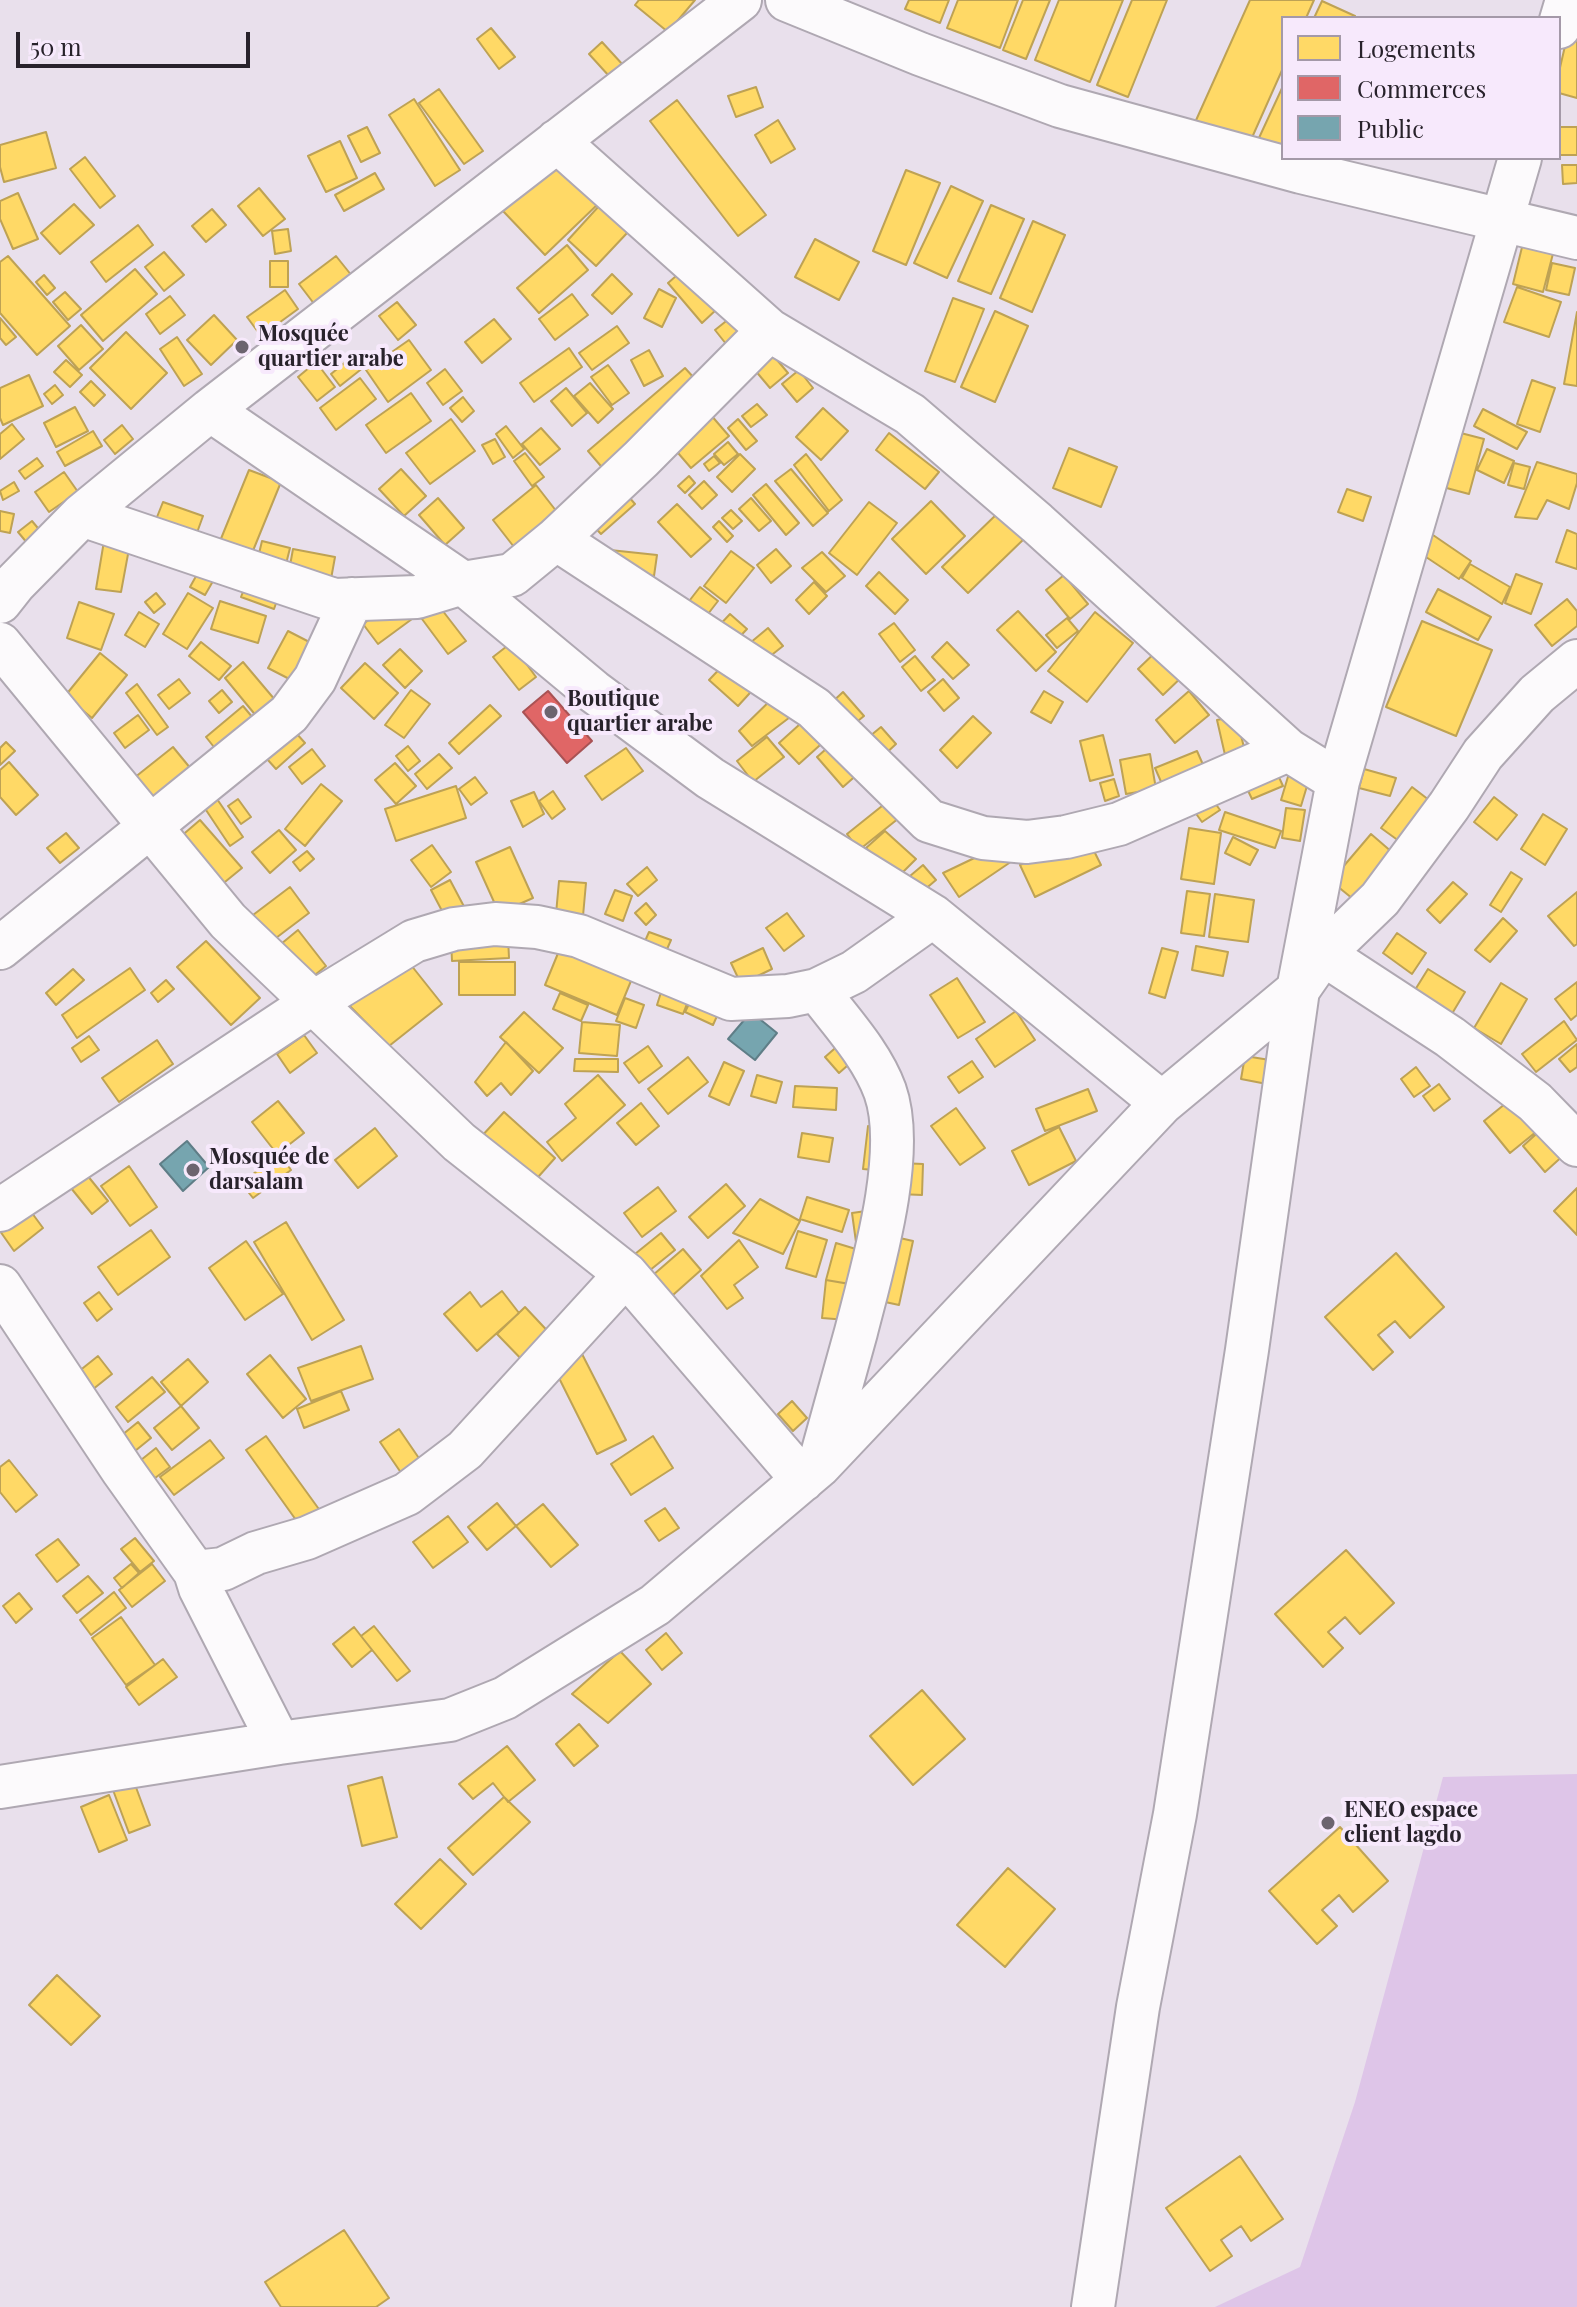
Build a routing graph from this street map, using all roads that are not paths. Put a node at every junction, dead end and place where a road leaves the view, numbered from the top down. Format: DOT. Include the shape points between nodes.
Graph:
graph roads {
  1 [pos="740,0"];
  2 [pos="787,0"];
  3 [pos="1567,0"];
  4 [pos="1561,20"];
  5 [pos="557,141"];
  6 [pos="1519,160"];
  7 [pos="1501,221"];
  8 [pos="1577,238"];
  9 [pos="769,330"];
  10 [pos="210,410"];
  11 [pos="82,515"];
  12 [pos="556,539"];
  13 [pos="463,583"];
  14 [pos="352,599"];
  15 [pos="0,602"];
  16 [pos="0,644"];
  17 [pos="1577,661"];
  18 [pos="1288,750"];
  19 [pos="1338,781"];
  20 [pos="152,827"];
  21 [pos="933,916"];
  22 [pos="0,948"];
  23 [pos="1323,954"];
  24 [pos="817,990"];
  25 [pos="1298,990"];
  26 [pos="311,1004"];
  27 [pos="1162,1103"];
  28 [pos="1577,1145"];
  29 [pos="0,1210"];
  30 [pos="626,1274"];
  31 [pos="0,1286"];
  32 [pos="811,1473"];
  33 [pos="195,1572"];
  34 [pos="279,1743"];
  35 [pos="0,1787"];
  36 [pos="1093,2307"];
  1 -- 5 [label="street"];
  2 -- 7 [label="street" via="1060,106"];
  3 -- 4 [label="street"];
  5 -- 9 [label="street"];
  5 -- 10 [label="street"];
  6 -- 7 [label="street"];
  7 -- 8 [label="street"];
  7 -- 19 [label="street"];
  9 -- 12 [label="street"];
  9 -- 18 [label="street" via="910,414"];
  10 -- 11 [label="street"];
  10 -- 13 [label="street"];
  11 -- 14 [label="street" via="334,600"];
  11 -- 15 [label="street"];
  12 -- 13 [label="street" via="512,575"];
  12 -- 18 [label="street" via="814,708 929,821 983,838 1027,842 1119,824"];
  13 -- 14 [label="street" via="417,597"];
  13 -- 21 [label="street" via="593,691 710,778"];
  14 -- 20 [label="street" via="315,679 289,714"];
  16 -- 20 [label="street"];
  17 -- 23 [label="street" via="1537,694 1483,754 1380,899"];
  18 -- 19 [label="street"];
  19 -- 25 [label="street"];
  20 -- 22 [label="street"];
  20 -- 26 [label="street" via="228,921"];
  21 -- 24 [label="street" via="854,972"];
  21 -- 27 [label="street"];
  23 -- 25 [label="street"];
  23 -- 28 [label="street" via="1450,1037 1535,1102"];
  24 -- 26 [label="street" via="731,999 579,936 495,924 414,941"];
  24 -- 32 [label="street" via="873,1063 886,1095 892,1136 879,1247"];
  25 -- 27 [label="street"];
  25 -- 36 [label="street" via="1175,1814 1138,2007"];
  26 -- 29 [label="street"];
  26 -- 30 [label="street" via="459,1142"];
  27 -- 32 [label="street"];
  30 -- 32 [label="street"];
  30 -- 33 [label="street" via="465,1450 407,1494 223,1569"];
  31 -- 33 [label="street"];
  32 -- 34 [label="street" via="655,1605 505,1698 450,1720"];
  33 -- 34 [label="street"];
  34 -- 35 [label="street"];
}
